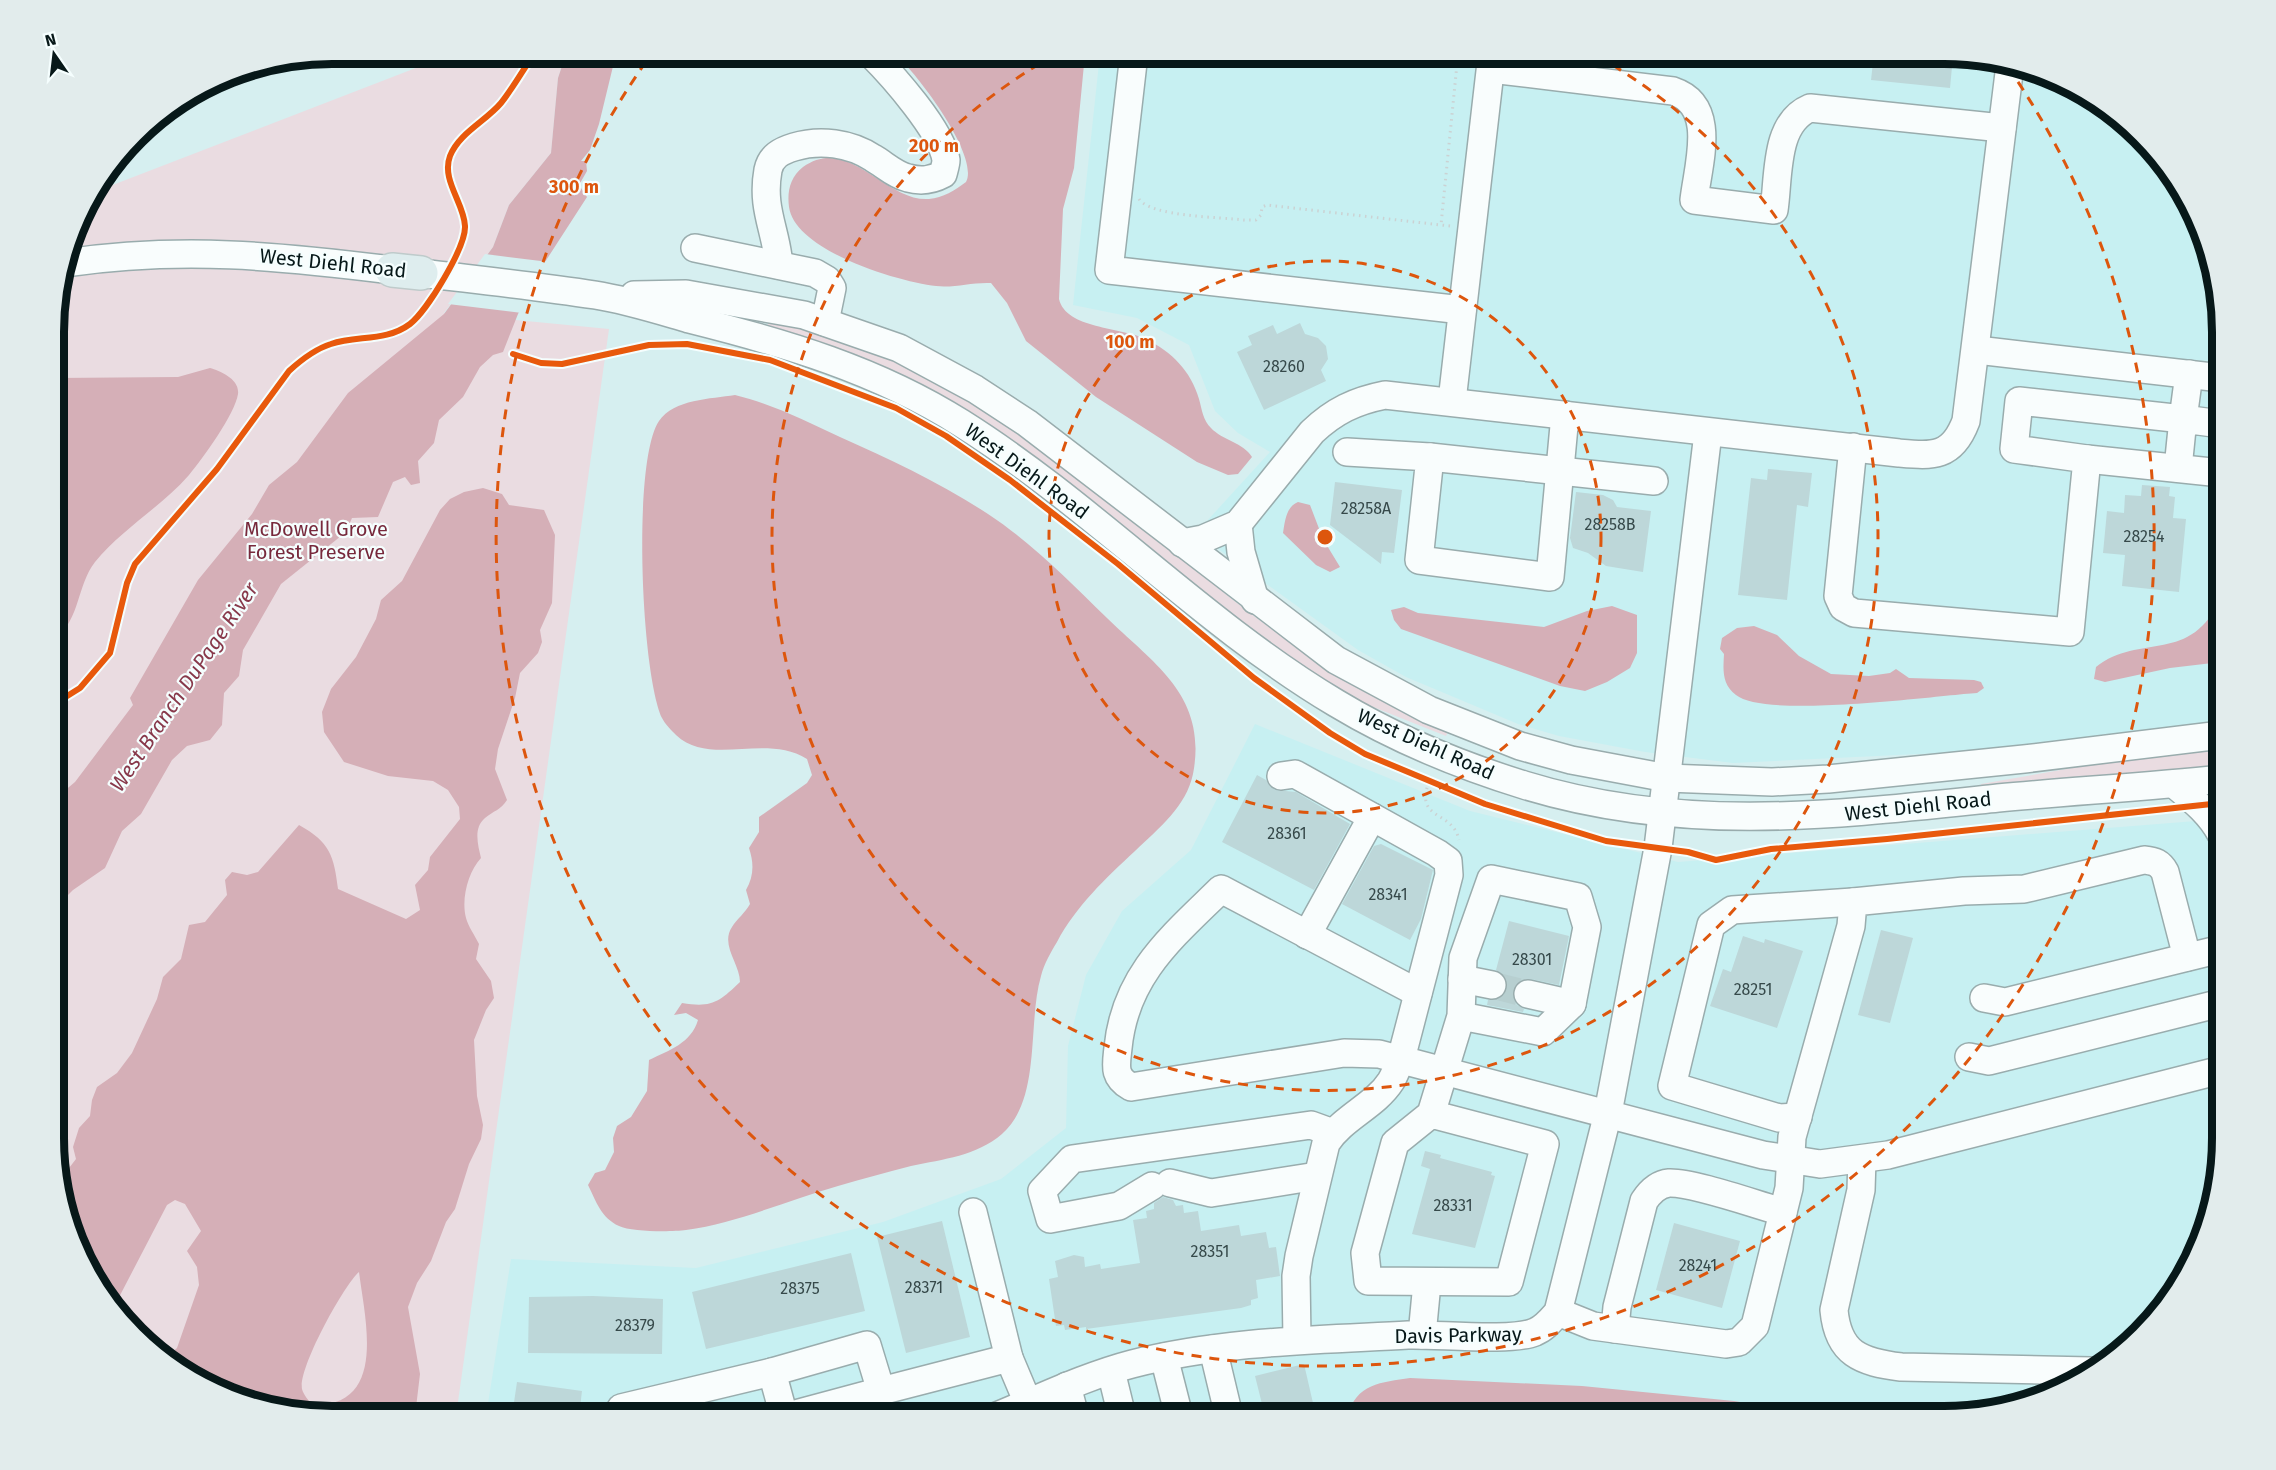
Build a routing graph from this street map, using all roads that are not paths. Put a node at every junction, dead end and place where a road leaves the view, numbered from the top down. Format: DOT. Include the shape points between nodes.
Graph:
graph roads {
  1 [pos="881,64"];
  2 [pos="1133,64"];
  3 [pos="1491,64"];
  4 [pos="1504,64"];
  5 [pos="2009,73"];
  6 [pos="2002,128"];
  7 [pos="695,248"];
  8 [pos="74,262"];
  9 [pos="779,265"];
  10 [pos="600,295"];
  11 [pos="1462,310"];
  12 [pos="825,322"];
  13 [pos="1977,350"];
  14 [pos="2189,374"];
  15 [pos="2212,377"];
  16 [pos="1452,401"];
  17 [pos="1565,415"];
  18 [pos="2183,419"];
  19 [pos="2212,422"];
  20 [pos="1708,433"];
  21 [pos="1853,447"];
  22 [pos="1347,452"];
  23 [pos="1430,457"];
  24 [pos="2087,459"];
  25 [pos="2178,468"];
  26 [pos="1558,470"];
  27 [pos="2212,472"];
  28 [pos="1654,481"];
  29 [pos="1238,524"];
  30 [pos="1182,543"];
  31 [pos="1254,600"];
  32 [pos="2212,736"];
  33 [pos="1281,776"];
  34 [pos="2212,777"];
  35 [pos="1667,778"];
  36 [pos="2174,784"];
  37 [pos="1664,813"];
  38 [pos="1372,817"];
  39 [pos="2212,821"];
  40 [pos="1853,902"];
  41 [pos="1307,934"];
  42 [pos="2212,951"];
  43 [pos="2187,957"];
  44 [pos="1462,979"];
  45 [pos="1492,986"];
  46 [pos="1418,993"];
  47 [pos="1528,994"];
  48 [pos="1984,998"];
  49 [pos="1572,1004"];
  50 [pos="2212,1005"];
  51 [pos="1461,1016"];
  52 [pos="1969,1057"];
  53 [pos="1401,1059"];
  54 [pos="1446,1070"];
  55 [pos="2212,1072"];
  56 [pos="1608,1113"];
  57 [pos="1431,1114"];
  58 [pos="1798,1117"];
  59 [pos="1333,1132"];
  60 [pos="1863,1159"];
  61 [pos="1789,1161"];
  62 [pos="1317,1176"];
  63 [pos="974,1212"];
  64 [pos="1783,1212"];
  65 [pos="1427,1283"];
  66 [pos="1558,1312"];
  67 [pos="1615,1329"];
  68 [pos="1422,1335"];
  69 [pos="1297,1340"];
  70 [pos="1213,1349"];
  71 [pos="1164,1357"];
  72 [pos="1009,1358"];
  73 [pos="1111,1371"];
  74 [pos="2076,1371"];
  75 [pos="772,1372"];
  76 [pos="1067,1386"];
  77 [pos="881,1391"];
  78 [pos="1028,1403"];
  79 [pos="629,1406"];
  80 [pos="783,1406"];
  81 [pos="824,1406"];
  82 [pos="1021,1406"];
  83 [pos="1072,1406"];
  84 [pos="1120,1406"];
  85 [pos="1176,1406"];
  86 [pos="1227,1406"];
  1 -- 9 [label="street" via="929,125 946,161 944,174 930,181 909,179 859,150 839,144 819,143 784,150 768,168 766,198"];
  2 -- 11 [label="street" via="1109,270"];
  3 -- 11 [label="street"];
  4 -- 6 [label="street" via="1684,94 1693,101 1701,120 1694,200 1774,210 1784,136 1794,118 1810,108"];
  5 -- 6 [label="street"];
  6 -- 13 [label="street"];
  7 -- 9 [label="street"];
  8 -- 10 [label="street, West Diehl Road" via="210,252"];
  9 -- 12 [label="street" via="815,273 827,280 832,297"];
  10 -- 12 [label="street, West Diehl Road" via="686,294"];
  10 -- 37 [label="street, West Diehl Road" via="802,349 884,381 956,420 1006,452 1282,667 1394,735 1522,785 1591,802"];
  11 -- 16 [label="street"];
  12 -- 30 [label="street, West Diehl Road" via="899,348 975,389 1027,423"];
  13 -- 14 [label="street"];
  13 -- 21 [label="street" via="1966,421 1959,438 1947,449 1929,455"];
  14 -- 15 [label="street"];
  14 -- 18 [label="street"];
  16 -- 17 [label="street"];
  16 -- 29 [label="street" via="1385,395 1338,410 1312,432"];
  17 -- 20 [label="street"];
  17 -- 26 [label="street"];
  18 -- 19 [label="street"];
  18 -- 24 [label="street" via="2019,401 2014,449"];
  18 -- 25 [label="street"];
  20 -- 21 [label="street"];
  20 -- 35 [label="street"];
  21 -- 24 [label="street" via="1838,596 1843,607 1854,613 2070,632"];
  22 -- 23 [label="street"];
  23 -- 26 [label="street"];
  23 -- 26 [label="street" via="1419,560 1550,576"];
  24 -- 25 [label="street"];
  25 -- 27 [label="street"];
  26 -- 28 [label="street"];
  29 -- 30 [label="street"];
  29 -- 31 [label="street"];
  30 -- 31 [label="street, West Diehl Road"];
  31 -- 35 [label="street, West Diehl Road" via="1336,660 1429,710 1549,755"];
  32 -- 35 [label="street, West Diehl Road" via="1828,779 1731,782"];
  33 -- 38 [label="street" via="1295,774"];
  34 -- 36 [label="street, West Diehl Road"];
  35 -- 37 [label="street"];
  36 -- 37 [label="street, West Diehl Road" via="1868,812 1718,818"];
  36 -- 39 [label="street"];
  37 -- 56 [label="street"];
  38 -- 41 [label="street"];
  38 -- 46 [label="street" via="1448,861 1449,875"];
  40 -- 43 [label="street" via="2024,889 2153,861 2165,873"];
  40 -- 58 [label="street" via="1851,927"];
  40 -- 58 [label="street" via="1732,910 1711,925 1672,1086 1779,1118"];
  41 -- 46 [label="street"];
  41 -- 53 [label="street" via="1221,889 1153,956 1142,976 1120,1023 1116,1071 1121,1082 1131,1087 1344,1053"];
  42 -- 43 [label="street"];
  43 -- 48 [label="street" via="2005,1002"];
  44 -- 45 [label="street"];
  44 -- 49 [label="street" via="1463,958 1491,879 1578,897 1587,927"];
  44 -- 51 [label="street"];
  46 -- 53 [label="street"];
  47 -- 49 [label="street"];
  49 -- 51 [label="street" via="1543,1032"];
  50 -- 52 [label="street" via="1989,1061"];
  51 -- 54 [label="street"];
  53 -- 54 [label="street"];
  53 -- 59 [label="street" via="1392,1080"];
  54 -- 56 [label="street"];
  54 -- 57 [label="street"];
  55 -- 60 [label="street"];
  56 -- 61 [label="street"];
  56 -- 66 [label="street"];
  57 -- 65 [label="street" via="1395,1143 1365,1253 1368,1281"];
  57 -- 65 [label="street" via="1545,1144 1509,1282"];
  58 -- 61 [label="street"];
  59 -- 62 [label="street"];
  59 -- 62 [label="street" via="1311,1125 1072,1159 1042,1191 1050,1220 1119,1206 1161,1185 1211,1193"];
  60 -- 61 [label="street" via="1820,1164"];
  60 -- 74 [label="street" via="1861,1190 1833,1310 1837,1330 1849,1350 1871,1364 1901,1367"];
  61 -- 64 [label="street" via="1789,1188"];
  62 -- 69 [label="street" via="1296,1276"];
  63 -- 72 [label="street"];
  64 -- 67 [label="street" via="1755,1326 1748,1336 1726,1344"];
  64 -- 67 [label="street" via="1681,1184 1659,1186 1644,1202"];
  65 -- 68 [label="street"];
  66 -- 67 [label="street" via="1593,1326"];
  66 -- 68 [label="street, Davis Parkway" via="1547,1325 1517,1336"];
  68 -- 69 [label="street, Davis Parkway"];
  69 -- 70 [label="street, Davis Parkway"];
  70 -- 71 [label="street, Davis Parkway"];
  70 -- 86 [label="street"];
  71 -- 73 [label="street, Davis Parkway"];
  71 -- 85 [label="street"];
  72 -- 77 [label="street"];
  72 -- 78 [label="street"];
  73 -- 76 [label="street, Davis Parkway"];
  73 -- 84 [label="street"];
  75 -- 77 [label="street" via="867,1345"];
  75 -- 79 [label="street"];
  75 -- 80 [label="street"];
  76 -- 78 [label="street, Davis Parkway"];
  76 -- 83 [label="street"];
  77 -- 81 [label="street"];
  78 -- 82 [label="street, Davis Parkway"];
}
